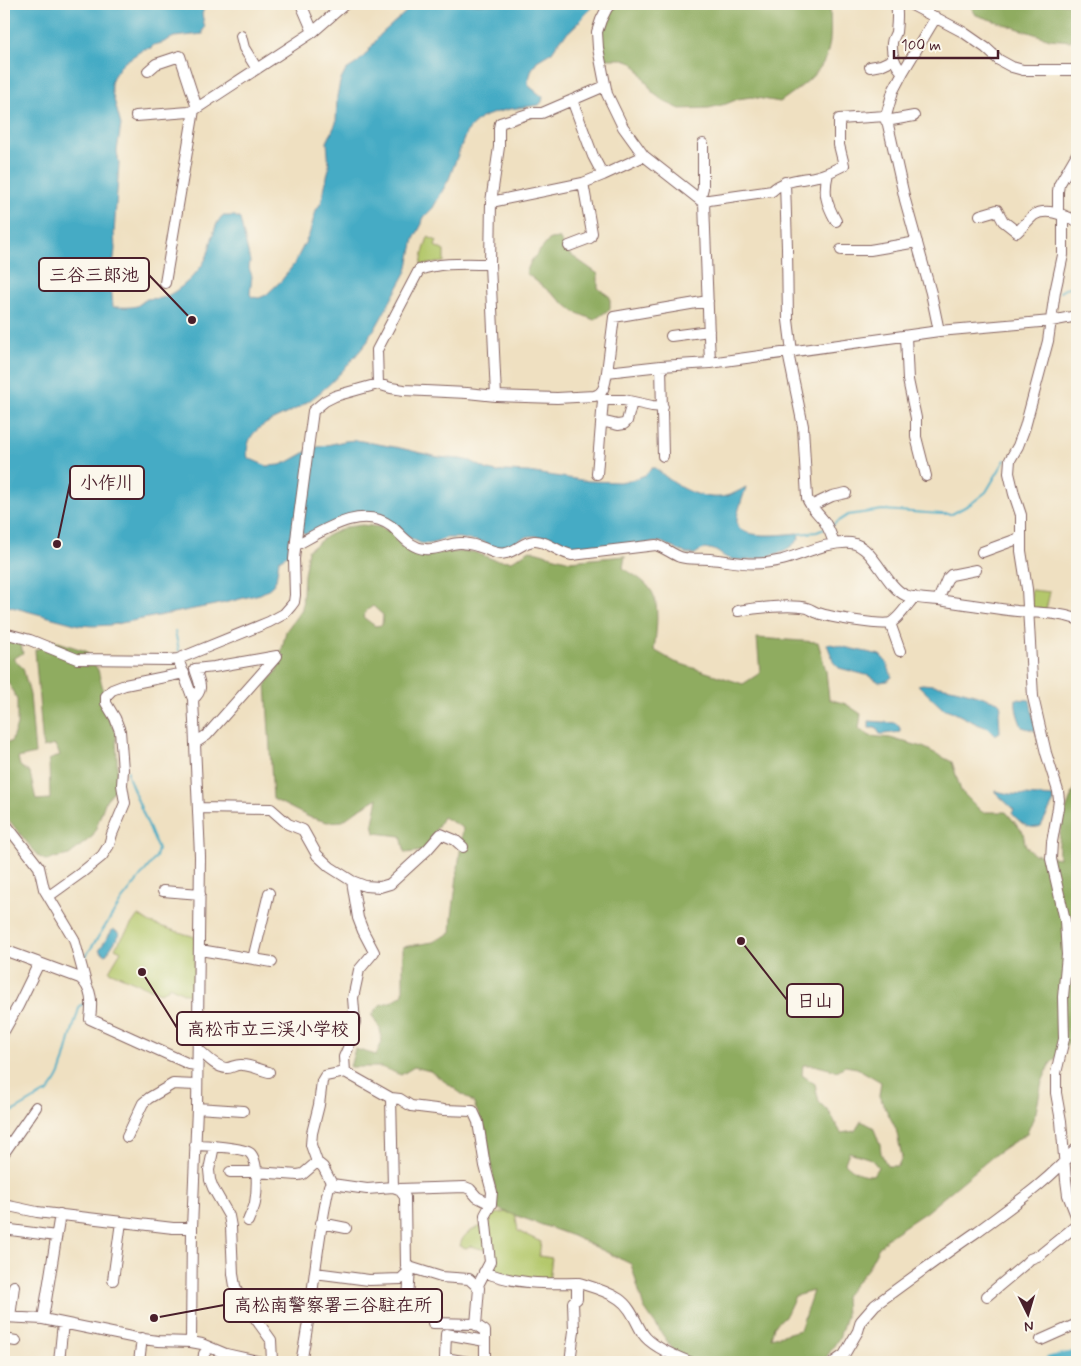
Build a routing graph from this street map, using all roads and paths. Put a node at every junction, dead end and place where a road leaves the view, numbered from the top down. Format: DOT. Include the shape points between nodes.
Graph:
graph roads {
  1 [pos="300,4"];
  2 [pos="345,4"];
  3 [pos="611,4"];
  4 [pos="896,4"];
  5 [pos="910,4"];
  6 [pos="936,17"];
  7 [pos="313,32"];
  8 [pos="241,36"];
  9 [pos="894,60"];
  10 [pos="870,67"];
  11 [pos="257,69"];
  12 [pos="1077,70"];
  13 [pos="148,71"];
  14 [pos="903,72"];
  15 [pos="605,86"];
  16 [pos="572,100"];
  17 [pos="195,109"];
  18 [pos="136,116"];
  19 [pos="914,116"];
  20 [pos="886,118"];
  21 [pos="703,144"];
  22 [pos="1077,154"];
  23 [pos="644,156"];
  24 [pos="828,173"];
  25 [pos="603,175"];
  26 [pos="785,182"];
  27 [pos="583,183"];
  28 [pos="702,201"];
  29 [pos="491,202"];
  30 [pos="1060,214"];
  31 [pos="980,215"];
  32 [pos="836,221"];
  33 [pos="1077,221"];
  34 [pos="917,242"];
  35 [pos="569,246"];
  36 [pos="841,250"];
  37 [pos="490,264"];
  38 [pos="165,283"];
  39 [pos="708,300"];
  40 [pos="1077,316"];
  41 [pos="1051,321"];
  42 [pos="940,331"];
  43 [pos="709,332"];
  44 [pos="671,336"];
  45 [pos="906,336"];
  46 [pos="790,352"];
  47 [pos="710,362"];
  48 [pos="661,366"];
  49 [pos="607,372"];
  50 [pos="378,384"];
  51 [pos="496,396"];
  52 [pos="601,398"];
  53 [pos="632,402"];
  54 [pos="663,407"];
  55 [pos="601,421"];
  56 [pos="663,456"];
  57 [pos="597,474"];
  58 [pos="926,476"];
  59 [pos="846,492"];
  60 [pos="811,506"];
  61 [pos="1020,538"];
  62 [pos="833,539"];
  63 [pos="296,545"];
  64 [pos="982,552"];
  65 [pos="976,570"];
  66 [pos="914,597"];
  67 [pos="938,600"];
  68 [pos="738,611"];
  69 [pos="1028,612"];
  70 [pos="817,613"];
  71 [pos="783,614"];
  72 [pos="1077,619"];
  73 [pos="890,623"];
  74 [pos="4,633"];
  75 [pos="900,651"];
  76 [pos="178,659"];
  77 [pos="184,673"];
  78 [pos="193,699"];
  79 [pos="195,743"];
  80 [pos="198,808"];
  81 [pos="4,822"];
  82 [pos="463,847"];
  83 [pos="352,881"];
  84 [pos="163,891"];
  85 [pos="269,893"];
  86 [pos="200,894"];
  87 [pos="48,896"];
  88 [pos="4,950"];
  89 [pos="200,950"];
  90 [pos="254,959"];
  91 [pos="272,962"];
  92 [pos="39,963"];
  93 [pos="86,983"];
  94 [pos="4,1031"];
  95 [pos="198,1049"];
  96 [pos="197,1065"];
  97 [pos="269,1072"];
  98 [pos="345,1072"];
  99 [pos="196,1084"];
  100 [pos="391,1098"];
  101 [pos="36,1107"];
  102 [pos="196,1108"];
  103 [pos="243,1111"];
  104 [pos="127,1137"];
  105 [pos="195,1145"];
  106 [pos="214,1146"];
  107 [pos="1077,1148"];
  108 [pos="4,1153"];
  109 [pos="317,1162"];
  110 [pos="1064,1164"];
  111 [pos="230,1172"];
  112 [pos="256,1172"];
  113 [pos="332,1184"];
  114 [pos="396,1188"];
  115 [pos="1073,1193"];
  116 [pos="491,1204"];
  117 [pos="4,1205"];
  118 [pos="60,1214"];
  119 [pos="1077,1218"];
  120 [pos="248,1221"];
  121 [pos="121,1222"];
  122 [pos="321,1223"];
  123 [pos="1077,1225"];
  124 [pos="192,1228"];
  125 [pos="346,1228"];
  126 [pos="11,1230"];
  127 [pos="56,1236"];
  128 [pos="410,1269"];
  129 [pos="484,1272"];
  130 [pos="315,1274"];
  131 [pos="113,1280"];
  132 [pos="579,1283"];
  133 [pos="14,1286"];
  134 [pos="477,1287"];
  135 [pos="987,1296"];
  136 [pos="7,1317"];
  137 [pos="43,1318"];
  138 [pos="63,1323"];
  139 [pos="476,1324"];
  140 [pos="1077,1324"];
  141 [pos="142,1338"];
  142 [pos="4,1339"];
  143 [pos="1041,1340"];
  144 [pos="16,1341"];
  145 [pos="485,1341"];
  146 [pos="192,1342"];
  147 [pos="209,1347"];
  148 [pos="59,1362"];
  149 [pos="139,1362"];
  150 [pos="203,1362"];
  151 [pos="255,1362"];
  152 [pos="272,1362"];
  153 [pos="301,1362"];
  154 [pos="468,1362"];
  155 [pos="486,1362"];
  156 [pos="570,1362"];
  157 [pos="690,1362"];
  158 [pos="834,1362"];
  1 -- 7 [label="street"];
  2 -- 7 [label="street"];
  3 -- 15 [label="street" via="600,20 597,32"];
  4 -- 9 [label="street" via="896,32 892,44"];
  5 -- 6 [label="street"];
  6 -- 12 [label="street" via="1012,67"];
  6 -- 14 [label="street"];
  7 -- 11 [label="street"];
  8 -- 11 [label="street" via="244,48"];
  9 -- 10 [label="street"];
  9 -- 14 [label="street"];
  11 -- 17 [label="street"];
  13 -- 17 [label="street" via="156,64 180,56"];
  14 -- 20 [label="street"];
  15 -- 16 [label="street"];
  15 -- 23 [label="street" via="623,127"];
  16 -- 25 [label="street"];
  16 -- 29 [label="street" via="542,113 531,113 500,123"];
  17 -- 18 [label="street"];
  17 -- 38 [label="street"];
  19 -- 20 [label="street"];
  20 -- 24 [label="street" via="838,120 844,165"];
  20 -- 34 [label="street"];
  21 -- 28 [label="street"];
  22 -- 30 [label="street" via="1059,185"];
  23 -- 25 [label="street"];
  23 -- 28 [label="street"];
  24 -- 26 [label="street"];
  24 -- 32 [label="street" via="825,185 828,207"];
  25 -- 27 [label="street"];
  26 -- 28 [label="street" via="772,191"];
  26 -- 46 [label="street"];
  27 -- 29 [label="street"];
  27 -- 35 [label="street" via="592,233 590,238"];
  28 -- 39 [label="street"];
  29 -- 37 [label="street"];
  30 -- 31 [label="street" via="1034,215 1017,232 997,210"];
  30 -- 33 [label="street"];
  30 -- 41 [label="street" via="1064,255"];
  34 -- 36 [label="street" via="870,250"];
  34 -- 42 [label="street"];
  37 -- 50 [label="street" via="430,266 419,270 377,350"];
  37 -- 51 [label="street"];
  39 -- 43 [label="street"];
  39 -- 49 [label="street" via="614,316"];
  40 -- 41 [label="street"];
  41 -- 42 [label="street"];
  41 -- 61 [label="street" via="1025,427 1009,466 1020,515"];
  42 -- 45 [label="street"];
  43 -- 44 [label="street"];
  43 -- 47 [label="street"];
  45 -- 46 [label="street"];
  45 -- 58 [label="street" via="916,437"];
  46 -- 47 [label="street"];
  46 -- 60 [label="street" via="803,426 806,492"];
  47 -- 48 [label="street"];
  48 -- 49 [label="street"];
  48 -- 54 [label="street"];
  49 -- 52 [label="street"];
  50 -- 51 [label="street" via="404,390"];
  50 -- 63 [label="street" via="335,396 312,411"];
  51 -- 52 [label="street"];
  52 -- 53 [label="street"];
  52 -- 55 [label="street"];
  53 -- 54 [label="street"];
  53 -- 55 [label="street" via="624,424"];
  54 -- 56 [label="street"];
  55 -- 57 [label="street"];
  59 -- 60 [label="street"];
  60 -- 62 [label="street"];
  61 -- 64 [label="street"];
  61 -- 69 [label="street"];
  62 -- 63 [label="street" via="783,560 755,565 681,557 656,546 572,556 533,541 504,554 454,543 423,549 409,543 390,525 360,517"];
  62 -- 66 [label="street" via="861,548 897,589"];
  63 -- 76 [label="street" via="295,595 284,614"];
  65 -- 67 [label="street" via="952,575"];
  66 -- 67 [label="street"];
  66 -- 73 [label="street"];
  67 -- 69 [label="street"];
  68 -- 70 [label="street" via="796,607"];
  69 -- 72 [label="street" via="1056,613"];
  69 -- 110 [label="street" via="1033,697 1059,800 1051,851 1068,945 1063,997 1064,1039 1055,1083"];
  70 -- 71 [label="street"];
  70 -- 73 [label="street"];
  73 -- 75 [label="street"];
  74 -- 76 [label="street" via="77,659"];
  76 -- 77 [label="street"];
  77 -- 78 [label="street"];
  77 -- 87 [label="street" via="125,686 112,690 106,696 106,703 120,731 126,803 102,856"];
  78 -- 79 [label="street"];
  78 -- 79 [label="street" via="200,688 195,669 277,656 207,735"];
  79 -- 80 [label="street"];
  80 -- 83 [label="street" via="271,809 288,824 303,830 317,855"];
  80 -- 86 [label="street"];
  81 -- 87 [label="street" via="39,867"];
  82 -- 83 [label="street" via="441,834 390,884 365,886"];
  83 -- 98 [label="street" via="358,918 374,952 358,970 353,998 355,1022 344,1057"];
  84 -- 86 [label="street"];
  85 -- 90 [label="street"];
  86 -- 89 [label="street"];
  87 -- 93 [label="street" via="74,939"];
  88 -- 92 [label="street"];
  89 -- 90 [label="street"];
  89 -- 95 [label="street"];
  90 -- 91 [label="street"];
  92 -- 93 [label="street"];
  92 -- 94 [label="street"];
  93 -- 96 [label="street" via="92,1000 90,1019"];
  95 -- 96 [label="street"];
  95 -- 97 [label="street" via="222,1067 242,1064"];
  96 -- 99 [label="street"];
  98 -- 100 [label="street"];
  98 -- 109 [label="street" via="325,1076 322,1081 311,1145"];
  99 -- 102 [label="street"];
  99 -- 104 [label="street" via="173,1084 149,1098 143,1103"];
  100 -- 114 [label="street"];
  100 -- 116 [label="street" via="411,1106 473,1111 492,1192"];
  101 -- 108 [label="street"];
  102 -- 103 [label="street"];
  102 -- 105 [label="street"];
  105 -- 106 [label="street"];
  105 -- 124 [label="street"];
  106 -- 112 [label="street" via="248,1152 255,1161"];
  106 -- 152 [label="street" via="210,1180 229,1216 235,1286 271,1340"];
  107 -- 110 [label="street"];
  109 -- 112 [label="street" via="298,1175"];
  109 -- 113 [label="street"];
  110 -- 115 [label="street"];
  110 -- 158 [label="street" via="1013,1206 875,1305 861,1321 844,1355"];
  111 -- 112 [label="street"];
  112 -- 120 [label="street" via="255,1204"];
  113 -- 114 [label="street" via="367,1189"];
  113 -- 122 [label="street"];
  114 -- 116 [label="street" via="465,1188"];
  114 -- 128 [label="street" via="404,1197 406,1266"];
  115 -- 119 [label="street"];
  116 -- 129 [label="street" via="486,1215 490,1262"];
  117 -- 118 [label="street"];
  118 -- 121 [label="street"];
  118 -- 127 [label="street"];
  121 -- 124 [label="street"];
  121 -- 131 [label="street"];
  122 -- 125 [label="street"];
  122 -- 130 [label="street"];
  123 -- 135 [label="street" via="1040,1255 1030,1258"];
  124 -- 146 [label="street"];
  126 -- 127 [label="street"];
  127 -- 137 [label="street"];
  128 -- 130 [label="street" via="401,1279 369,1280"];
  128 -- 134 [label="street" via="469,1280"];
  128 -- 139 [label="street" via="408,1299 432,1299 433,1323"];
  129 -- 134 [label="street"];
  129 -- 156 [label="street" via="521,1282 577,1283"];
  130 -- 153 [label="street"];
  132 -- 157 [label="street" via="620,1299 645,1336 655,1345"];
  133 -- 136 [label="street"];
  134 -- 139 [label="street"];
  136 -- 137 [label="street"];
  137 -- 138 [label="street"];
  138 -- 141 [label="street"];
  138 -- 148 [label="street"];
  139 -- 145 [label="street" via="485,1331"];
  140 -- 143 [label="street"];
  141 -- 146 [label="street"];
  141 -- 149 [label="street"];
  142 -- 144 [label="street"];
  145 -- 154 [label="street" via="446,1334 445,1358"];
  145 -- 155 [label="street"];
  146 -- 147 [label="street"];
  147 -- 150 [label="street"];
  147 -- 151 [label="street"];
}
